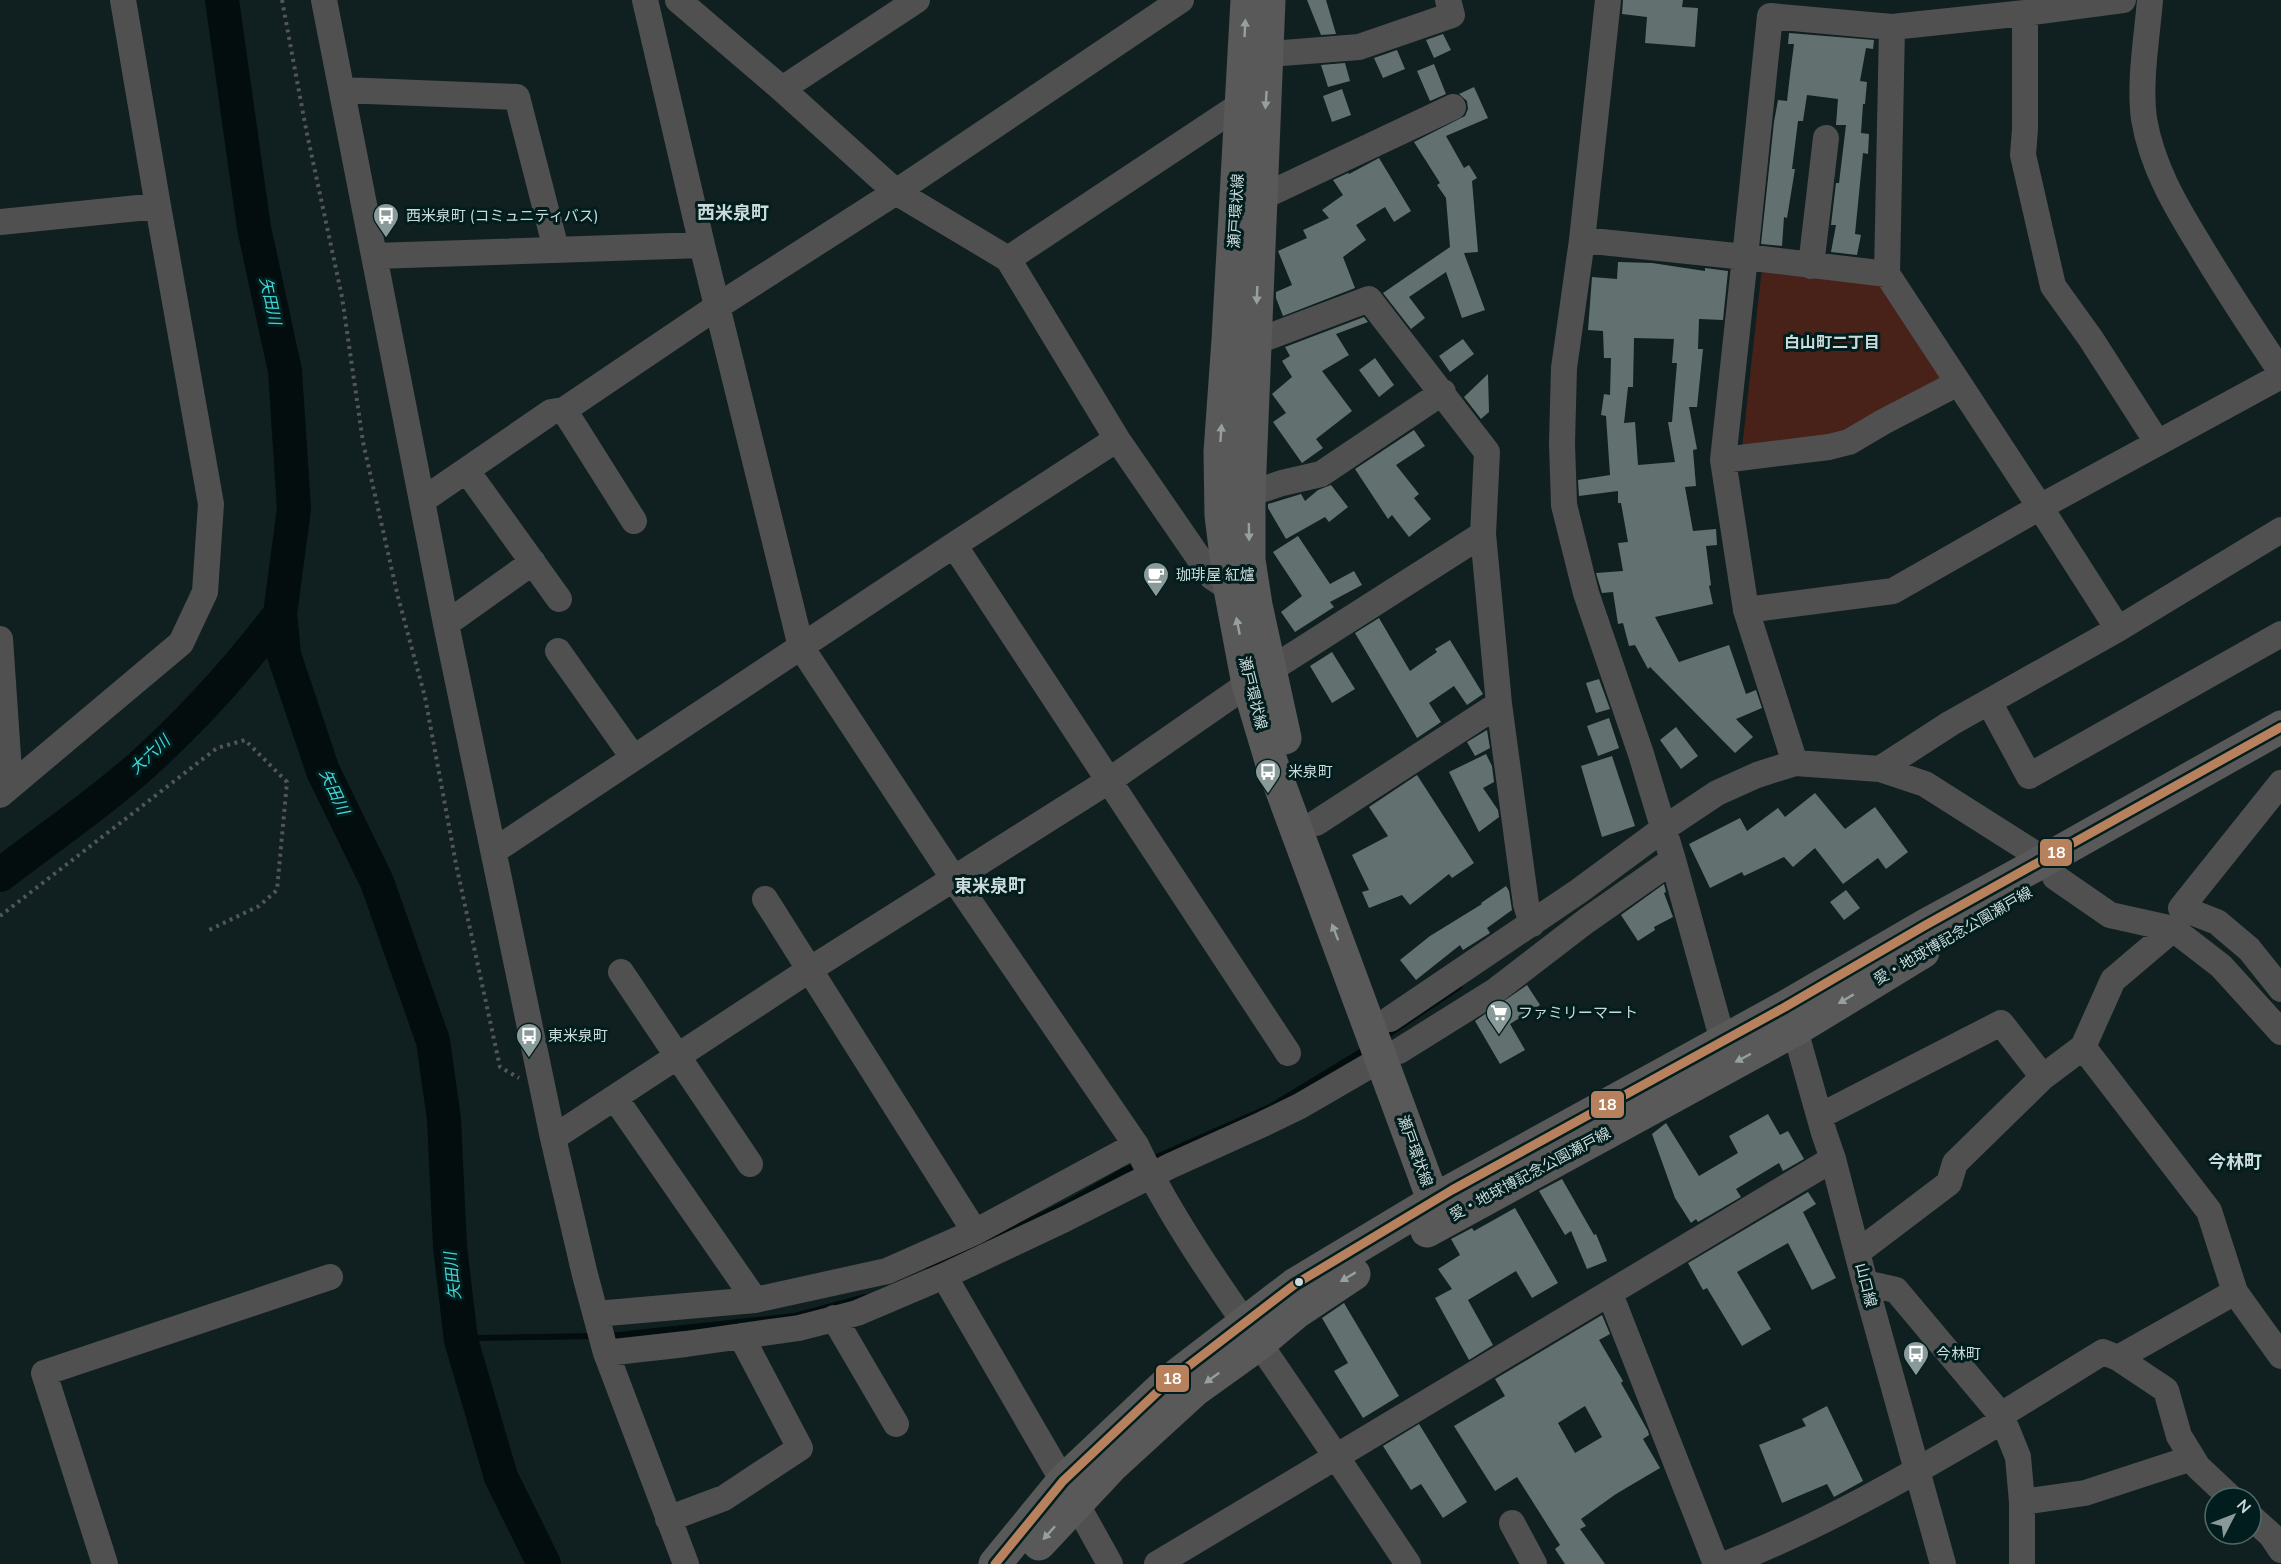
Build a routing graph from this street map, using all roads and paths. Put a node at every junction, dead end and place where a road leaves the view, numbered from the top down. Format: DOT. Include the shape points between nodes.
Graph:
graph roads {
  1 [pos="123,0"];
  2 [pos="282,0"];
  3 [pos="324,0"];
  4 [pos="645,0"];
  5 [pos="678,0"];
  6 [pos="917,0"];
  7 [pos="1181,0"];
  8 [pos="1247,0"];
  9 [pos="1269,0"];
  10 [pos="1448,0"];
  11 [pos="1608,0"];
  12 [pos="2123,0"];
  13 [pos="2150,0"];
  14 [pos="2025,13"];
  15 [pos="1892,27"];
  16 [pos="1269,54"];
  17 [pos="783,89"];
  18 [pos="343,90"];
  19 [pos="1243,103"];
  20 [pos="1452,107"];
  21 [pos="1826,138"];
  22 [pos="896,192"];
  23 [pos="1260,198"];
  24 [pos="158,206"];
  25 [pos="0,222"];
  26 [pos="1582,240"];
  27 [pos="702,245"];
  28 [pos="556,249"];
  29 [pos="375,256"];
  30 [pos="1745,257"];
  31 [pos="1008,259"];
  32 [pos="1811,266"];
  33 [pos="1887,274"];
  34 [pos="718,306"];
  35 [pos="1255,342"];
  36 [pos="2281,374"];
  37 [pos="1959,383"];
  38 [pos="1443,392"];
  39 [pos="564,410"];
  40 [pos="1117,439"];
  41 [pos="2157,442"];
  42 [pos="1723,460"];
  43 [pos="467,471"];
  44 [pos="1249,494"];
  45 [pos="423,500"];
  46 [pos="2040,507"];
  47 [pos="634,521"];
  48 [pos="1483,534"];
  49 [pos="2278,538"];
  50 [pos="954,545"];
  51 [pos="533,562"];
  52 [pos="1230,589"];
  53 [pos="559,599"];
  54 [pos="1746,610"];
  55 [pos="446,624"];
  56 [pos="2118,629"];
  57 [pos="2281,634"];
  58 [pos="0,639"];
  59 [pos="801,647"];
  60 [pos="558,651"];
  61 [pos="1259,677"];
  62 [pos="1989,702"];
  63 [pos="1499,704"];
  64 [pos="2281,726"];
  65 [pos="2281,753"];
  66 [pos="633,757"];
  67 [pos="1795,763"];
  68 [pos="1880,768"];
  69 [pos="1110,780"];
  70 [pos="2281,783"];
  71 [pos="5,791"];
  72 [pos="1316,823"];
  73 [pos="1663,829"];
  74 [pos="494,851"];
  75 [pos="1673,860"];
  76 [pos="2050,868"];
  77 [pos="954,879"];
  78 [pos="765,899"];
  79 [pos="0,916"];
  80 [pos="1532,924"];
  81 [pos="2173,929"];
  82 [pos="207,931"];
  83 [pos="809,970"];
  84 [pos="621,972"];
  85 [pos="2281,989"];
  86 [pos="1390,1019"];
  87 [pos="1790,1019"];
  88 [pos="2281,1032"];
  89 [pos="1723,1041"];
  90 [pos="2083,1047"];
  91 [pos="1288,1053"];
  92 [pos="1390,1055"];
  93 [pos="678,1058"];
  94 [pos="540,1076"];
  95 [pos="2043,1077"];
  96 [pos="615,1098"];
  97 [pos="1820,1116"];
  98 [pos="553,1138"];
  99 [pos="1136,1144"];
  100 [pos="1833,1159"];
  101 [pos="750,1164"];
  102 [pos="1150,1175"];
  103 [pos="1446,1203"];
  104 [pos="975,1232"];
  105 [pos="1858,1252"];
  106 [pos="944,1276"];
  107 [pos="330,1277"];
  108 [pos="1865,1283"];
  109 [pos="2235,1292"];
  110 [pos="1610,1294"];
  111 [pos="755,1300"];
  112 [pos="834,1318"];
  113 [pos="1252,1334"];
  114 [pos="601,1335"];
  115 [pos="741,1336"];
  116 [pos="2281,1356"];
  117 [pos="2118,1358"];
  118 [pos="2002,1418"];
  119 [pos="896,1424"];
  120 [pos="1337,1458"];
  121 [pos="2193,1458"];
  122 [pos="1918,1471"];
  123 [pos="2218,1486"];
  124 [pos="1070,1492"];
  125 [pos="2022,1502"];
  126 [pos="668,1519"];
  127 [pos="1512,1523"];
  128 [pos="2263,1528"];
  129 [pos="2281,1550"];
  130 [pos="105,1564"];
  131 [pos="686,1564"];
  132 [pos="995,1564"];
  133 [pos="1022,1564"];
  134 [pos="1110,1564"];
  135 [pos="1157,1564"];
  136 [pos="1408,1564"];
  137 [pos="1534,1564"];
  138 [pos="1716,1564"];
  139 [pos="1726,1564"];
  140 [pos="1943,1564"];
  141 [pos="2022,1564"];
  1 -- 24 [label="street"];
  2 -- 94 [label="path" via="342,297 363,442 424,697 500,1067 517,1079"];
  3 -- 18 [label="street"];
  4 -- 27 [label="street"];
  5 -- 17 [label="street"];
  6 -- 17 [label="street"];
  7 -- 22 [label="street"];
  19 -- 8 [label="main road, 瀬戸環状線, one-way"];
  9 -- 16 [label="main road, 瀬戸環状線"];
  10 -- 16 [label="street" via="1452,15 1359,47"];
  11 -- 26 [label="street"];
  12 -- 14 [label="street"];
  13 -- 36 [label="street" via="2144,118 2156,166 2174,203"];
  14 -- 15 [label="street"];
  14 -- 41 [label="street" via="2023,155 2053,286"];
  15 -- 30 [label="street" via="1770,16"];
  15 -- 33 [label="street"];
  16 -- 23 [label="main road, 瀬戸環状線, one-way"];
  17 -- 22 [label="street"];
  18 -- 28 [label="street" via="517,97"];
  18 -- 29 [label="street"];
  19 -- 31 [label="street"];
  52 -- 19 [label="main road, 瀬戸環状線, one-way" via="1221,515 1220,452"];
  20 -- 23 [label="street"];
  21 -- 32 [label="street"];
  22 -- 31 [label="street"];
  22 -- 34 [label="street"];
  23 -- 35 [label="main road, 瀬戸環状線, one-way"];
  24 -- 25 [label="street"];
  24 -- 71 [label="street" via="211,504 204,592 181,643"];
  26 -- 30 [label="street"];
  26 -- 73 [label="street" via="1564,368 1564,505 1586,593"];
  27 -- 28 [label="street"];
  27 -- 34 [label="street"];
  28 -- 29 [label="street"];
  29 -- 45 [label="street"];
  30 -- 32 [label="street"];
  30 -- 42 [label="street"];
  31 -- 40 [label="street"];
  32 -- 33 [label="street"];
  33 -- 37 [label="street"];
  34 -- 39 [label="street"];
  34 -- 59 [label="street"];
  35 -- 38 [label="street" via="1369,298"];
  35 -- 44 [label="main road, 瀬戸環状線"];
  36 -- 41 [label="street"];
  37 -- 42 [label="street" via="1850,442"];
  37 -- 46 [label="street"];
  38 -- 44 [label="street" via="1320,474"];
  38 -- 48 [label="street" via="1487,452"];
  39 -- 43 [label="street" via="551,412"];
  39 -- 47 [label="street"];
  40 -- 50 [label="street"];
  40 -- 52 [label="street" via="1212,577"];
  41 -- 46 [label="street"];
  42 -- 54 [label="street"];
  43 -- 45 [label="street"];
  43 -- 51 [label="street"];
  44 -- 61 [label="main road, 瀬戸環状線, one-way" via="1249,560"];
  45 -- 55 [label="street"];
  46 -- 54 [label="street" via="1893,591"];
  46 -- 56 [label="street"];
  48 -- 61 [label="street"];
  48 -- 63 [label="street"];
  49 -- 56 [label="street"];
  50 -- 59 [label="street"];
  50 -- 69 [label="street"];
  51 -- 53 [label="street"];
  51 -- 55 [label="street"];
  61 -- 52 [label="main road, 瀬戸環状線, one-way"];
  54 -- 67 [label="street"];
  55 -- 74 [label="street"];
  56 -- 62 [label="street"];
  57 -- 62 [label="street" via="2029,776"];
  58 -- 71 [label="street"];
  59 -- 66 [label="street"];
  59 -- 77 [label="street"];
  60 -- 66 [label="street"];
  61 -- 69 [label="street"];
  61 -- 72 [label="main road, 瀬戸環状線"];
  92 -- 61 [label="main road, 瀬戸環状線, one-way" via="1368,1020 1272,764"];
  62 -- 68 [label="street"];
  63 -- 72 [label="street"];
  63 -- 80 [label="street"];
  64 -- 76 [label="main road, 愛・地球博記念公園瀬戸線"];
  65 -- 76 [label="main road, 愛・地球博記念公園瀬戸線"];
  66 -- 74 [label="street"];
  67 -- 68 [label="street"];
  67 -- 73 [label="street" via="1717,793"];
  68 -- 76 [label="street" via="1925,784"];
  69 -- 77 [label="street"];
  69 -- 91 [label="street"];
  70 -- 85 [label="street" via="2181,908 2217,922 2249,949"];
  72 -- 86 [label="main road, 瀬戸環状線"];
  73 -- 75 [label="street"];
  73 -- 80 [label="street"];
  74 -- 94 [label="street"];
  75 -- 89 [label="street"];
  75 -- 92 [label="street" via="1495,992"];
  76 -- 81 [label="street" via="2110,915"];
  76 -- 87 [label="main road, 愛・地球博記念公園瀬戸線" via="1925,951"];
  77 -- 83 [label="street"];
  77 -- 99 [label="street"];
  78 -- 83 [label="street"];
  79 -- 82 [label="path" via="217,748 245,740 287,782 277,890 259,906"];
  80 -- 86 [label="street"];
  81 -- 88 [label="street" via="2221,966"];
  81 -- 90 [label="street" via="2113,980"];
  83 -- 93 [label="street"];
  83 -- 104 [label="street"];
  84 -- 93 [label="street"];
  86 -- 92 [label="main road, 瀬戸環状線"];
  87 -- 89 [label="main road, 愛・地球博記念公園瀬戸線"];
  87 -- 97 [label="street, 山口線"];
  87 -- 103 [label="main road, 愛・地球博記念公園瀬戸線, one-way"];
  89 -- 103 [label="main road, 愛・地球博記念公園瀬戸線"];
  90 -- 95 [label="street"];
  90 -- 109 [label="street" via="2209,1211"];
  92 -- 102 [label="street" via="1300,1106"];
  92 -- 103 [label="main road, 瀬戸環状線"];
  93 -- 96 [label="street"];
  93 -- 101 [label="street"];
  94 -- 98 [label="street"];
  95 -- 97 [label="street" via="2001,1023"];
  95 -- 105 [label="street" via="1955,1163 1949,1183"];
  96 -- 98 [label="street"];
  96 -- 111 [label="street"];
  97 -- 100 [label="street, 山口線"];
  98 -- 114 [label="street"];
  99 -- 102 [label="street"];
  99 -- 104 [label="street"];
  100 -- 105 [label="street, 山口線"];
  100 -- 110 [label="street"];
  102 -- 106 [label="street"];
  102 -- 113 [label="street"];
  103 -- 113 [label="main road, 愛・地球博記念公園瀬戸線" via="1294,1285"];
  104 -- 111 [label="street" via="887,1271"];
  105 -- 108 [label="street, 山口線"];
  106 -- 112 [label="street" via="857,1313"];
  106 -- 124 [label="street"];
  107 -- 130 [label="street" via="44,1373"];
  108 -- 118 [label="street" via="1896,1290"];
  108 -- 122 [label="street, 山口線"];
  109 -- 116 [label="street"];
  109 -- 117 [label="street"];
  110 -- 120 [label="street"];
  110 -- 138 [label="street"];
  111 -- 114 [label="street"];
  112 -- 115 [label="street" via="799,1328"];
  112 -- 119 [label="street"];
  113 -- 120 [label="street"];
  113 -- 124 [label="main road, 愛・地球博記念公園瀬戸線" via="1169,1381"];
  114 -- 115 [label="street"];
  114 -- 126 [label="street"];
  115 -- 126 [label="street" via="800,1448 724,1498"];
  117 -- 118 [label="street" via="2103,1352"];
  117 -- 121 [label="street" via="2166,1390 2179,1436"];
  118 -- 122 [label="street"];
  118 -- 125 [label="street" via="2018,1457"];
  120 -- 135 [label="street"];
  120 -- 136 [label="street"];
  121 -- 123 [label="street"];
  121 -- 125 [label="street" via="2085,1493"];
  122 -- 139 [label="street" via="1780,1542"];
  122 -- 140 [label="street, 山口線"];
  124 -- 132 [label="main road, 愛・地球博記念公園瀬戸線"];
  124 -- 133 [label="main road, 愛・地球博記念公園瀬戸線, one-way"];
  124 -- 134 [label="street"];
  125 -- 141 [label="street"];
  126 -- 131 [label="street"];
  127 -- 137 [label="street"];
  128 -- 129 [label="street"];
}
